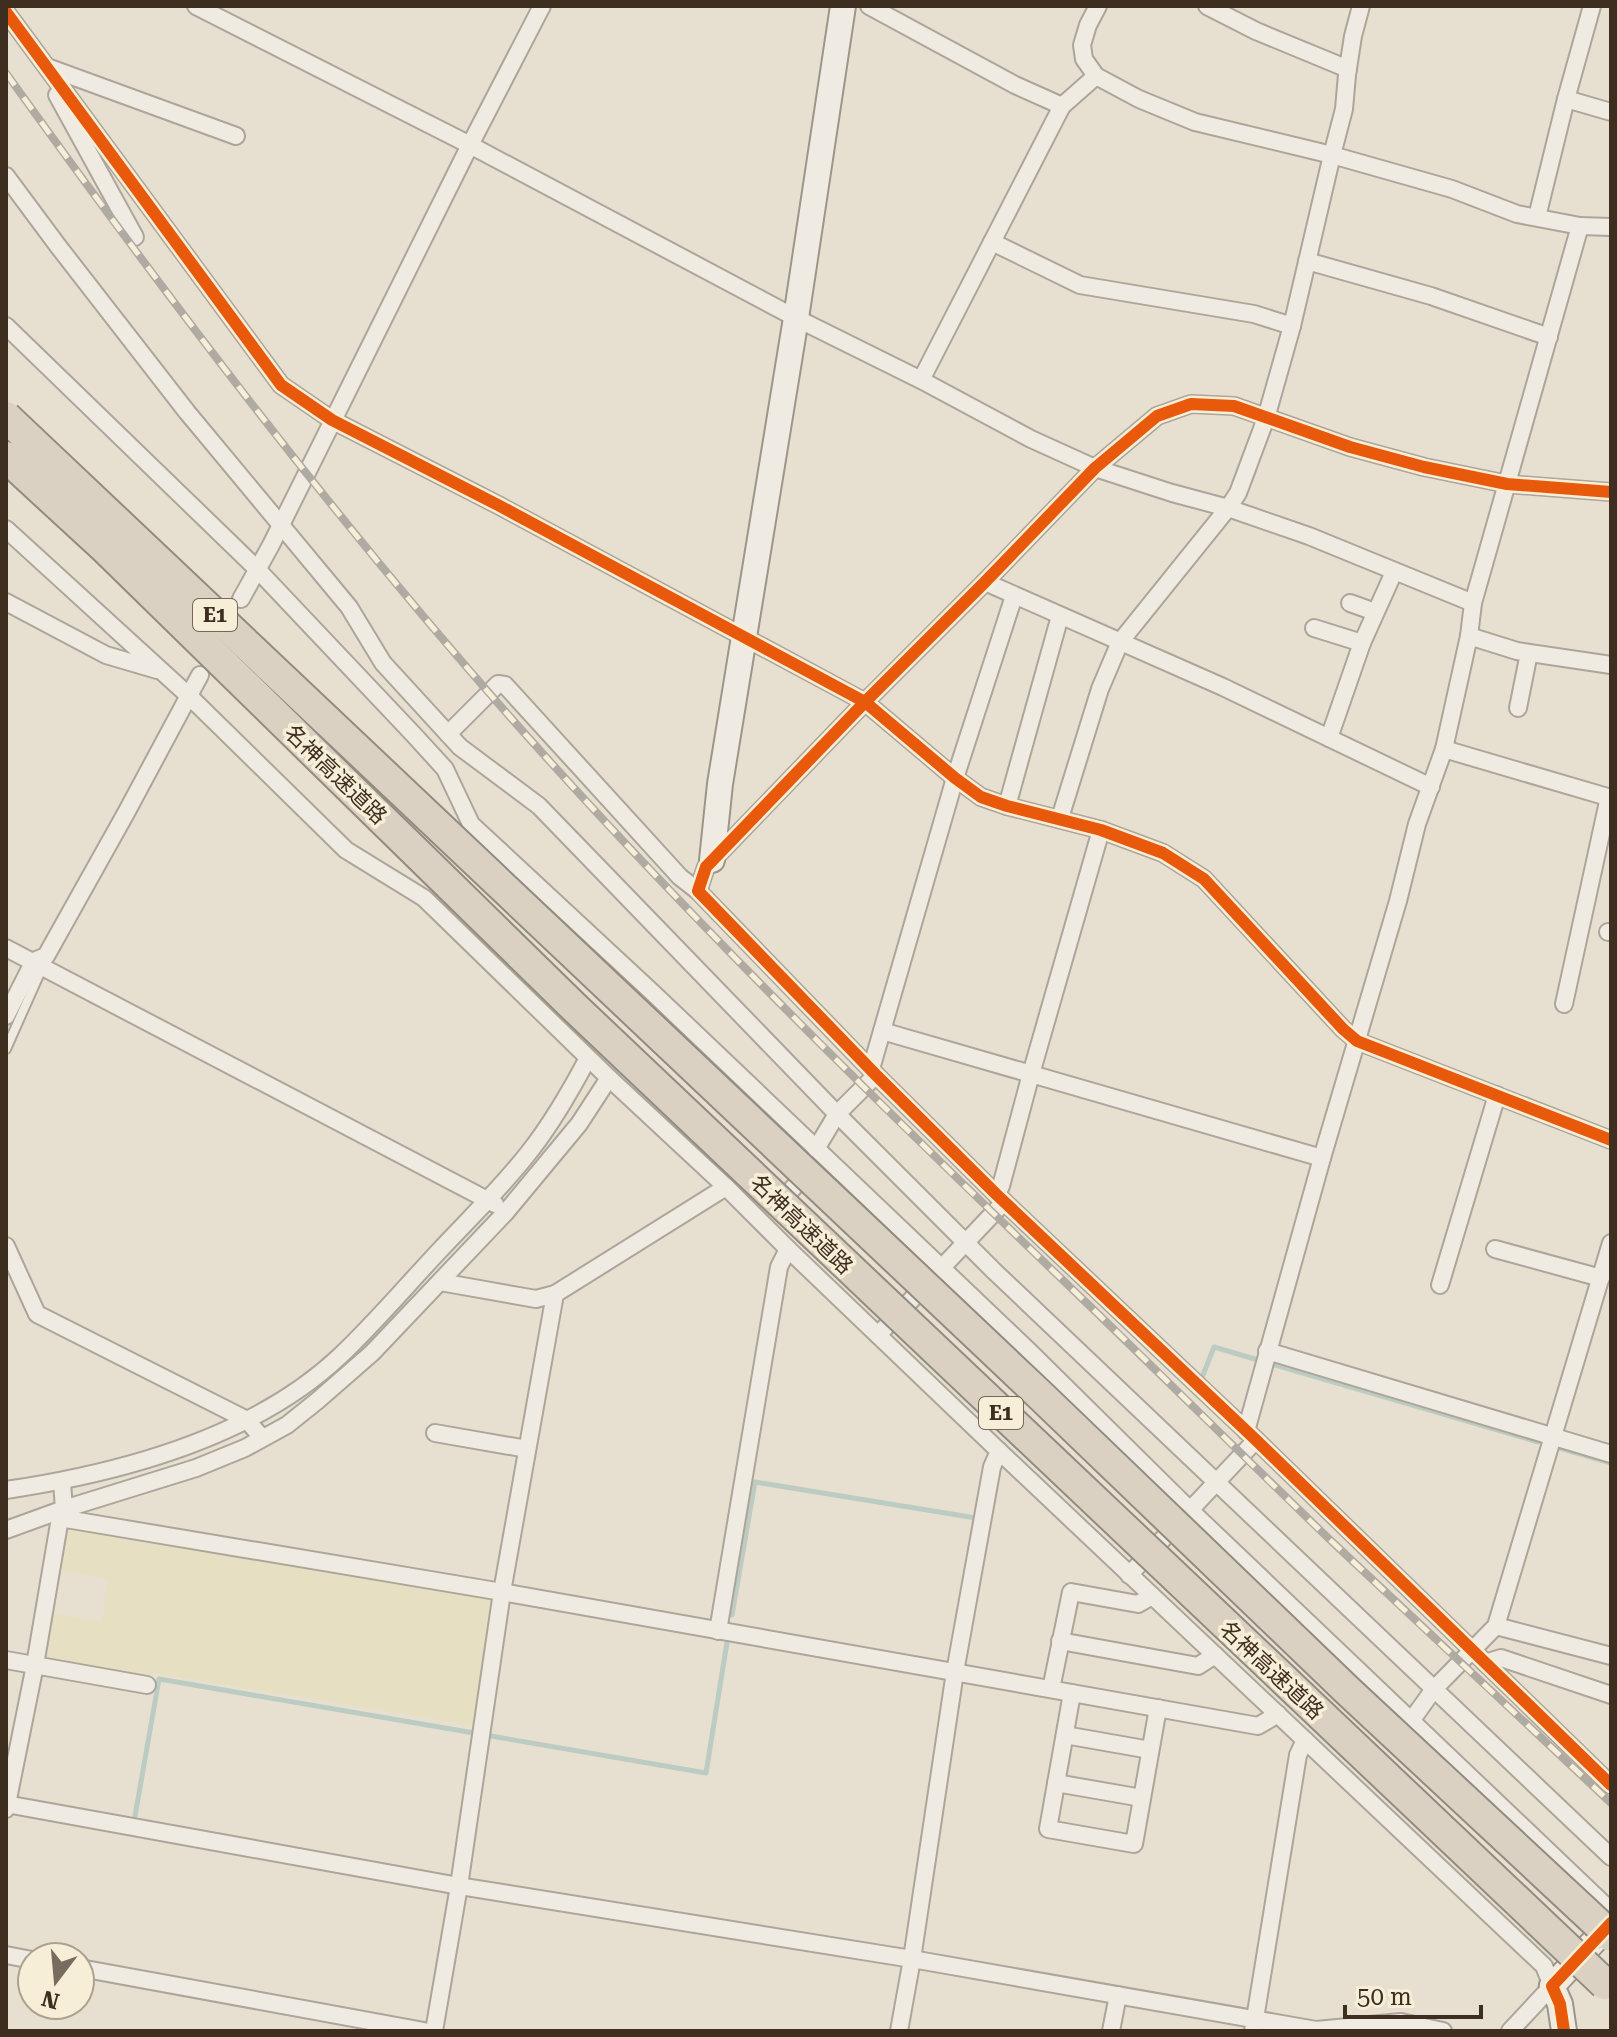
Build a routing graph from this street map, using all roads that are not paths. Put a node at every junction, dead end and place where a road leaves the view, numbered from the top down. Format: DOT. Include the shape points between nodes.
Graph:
graph roads {
  1 [pos="196,6"];
  2 [pos="542,6"];
  3 [pos="843,6"];
  4 [pos="869,6"];
  5 [pos="1098,6"];
  6 [pos="1207,6"];
  7 [pos="1361,6"];
  8 [pos="1592,6"];
  9 [pos="6,12"];
  10 [pos="27,41"];
  11 [pos="47,67"];
  12 [pos="1348,69"];
  13 [pos="1096,76"];
  14 [pos="1566,99"];
  15 [pos="1062,106"];
  16 [pos="1611,112"];
  17 [pos="236,136"];
  18 [pos="470,145"];
  19 [pos="1332,155"];
  20 [pos="6,176"];
  21 [pos="1537,217"];
  22 [pos="1580,226"];
  23 [pos="1611,227"];
  24 [pos="135,237"];
  25 [pos="992,242"];
  26 [pos="1307,261"];
  27 [pos="796,318"];
  28 [pos="6,326"];
  29 [pos="1292,326"];
  30 [pos="1549,337"];
  31 [pos="921,380"];
  32 [pos="6,417"];
  33 [pos="1266,418"];
  34 [pos="332,420"];
  35 [pos="6,457"];
  36 [pos="1095,468"];
  37 [pos="1507,484"];
  38 [pos="1611,492"];
  39 [pos="1228,508"];
  40 [pos="281,524"];
  41 [pos="6,529"];
  42 [pos="257,569"];
  43 [pos="1394,572"];
  44 [pos="985,582"];
  45 [pos="1014,596"];
  46 [pos="241,599"];
  47 [pos="6,602"];
  48 [pos="1350,603"];
  49 [pos="1473,603"];
  50 [pos="1375,612"];
  51 [pos="1060,616"];
  52 [pos="1314,628"];
  53 [pos="1469,636"];
  54 [pos="744,637"];
  55 [pos="1120,642"];
  56 [pos="1362,643"];
  57 [pos="1529,653"];
  58 [pos="1611,665"];
  59 [pos="162,672"];
  60 [pos="200,675"];
  61 [pos="189,696"];
  62 [pos="865,702"];
  63 [pos="1518,708"];
  64 [pos="448,734"];
  65 [pos="1329,738"];
  66 [pos="1444,749"];
  67 [pos="955,778"];
  68 [pos="1431,787"];
  69 [pos="1610,797"];
  70 [pos="1007,806"];
  71 [pos="1060,818"];
  72 [pos="1101,830"];
  73 [pos="712,860"];
  74 [pos="698,891"];
  75 [pos="6,948"];
  76 [pos="38,963"];
  77 [pos="1564,1004"];
  78 [pos="6,1016"];
  79 [pos="882,1031"];
  80 [pos="1357,1041"];
  81 [pos="6,1049"];
  82 [pos="588,1058"];
  83 [pos="873,1072"];
  84 [pos="1031,1074"];
  85 [pos="609,1078"];
  86 [pos="1497,1095"];
  87 [pos="837,1114"];
  88 [pos="1611,1140"];
  89 [pos="820,1153"];
  90 [pos="1322,1158"];
  91 [pos="726,1187"];
  92 [pos="1000,1198"];
  93 [pos="488,1199"];
  94 [pos="506,1212"];
  95 [pos="760,1222"];
  96 [pos="966,1243"];
  97 [pos="1611,1243"];
  98 [pos="6,1246"];
  99 [pos="788,1249"];
  100 [pos="1495,1249"];
  101 [pos="942,1268"];
  102 [pos="1601,1278"];
  103 [pos="440,1282"];
  104 [pos="1440,1285"];
  105 [pos="555,1294"];
  106 [pos="878,1335"];
  107 [pos="1267,1351"];
  108 [pos="247,1420"];
  109 [pos="435,1433"];
  110 [pos="1251,1436"];
  111 [pos="262,1438"];
  112 [pos="1551,1438"];
  113 [pos="527,1449"];
  114 [pos="999,1451"];
  115 [pos="1611,1454"];
  116 [pos="62,1482"];
  117 [pos="1217,1483"];
  118 [pos="6,1490"];
  119 [pos="1190,1510"];
  120 [pos="62,1513"];
  121 [pos="6,1530"];
  122 [pos="1129,1575"];
  123 [pos="502,1592"];
  124 [pos="1152,1596"];
  125 [pos="1496,1626"];
  126 [pos="718,1631"];
  127 [pos="1060,1641"];
  128 [pos="1473,1650"];
  129 [pos="1215,1655"];
  130 [pos="1611,1656"];
  131 [pos="6,1660"];
  132 [pos="1485,1663"];
  133 [pos="35,1665"];
  134 [pos="955,1672"];
  135 [pos="147,1685"];
  136 [pos="1051,1689"];
  137 [pos="1434,1689"];
  138 [pos="1072,1693"];
  139 [pos="1611,1695"];
  140 [pos="1158,1708"];
  141 [pos="1278,1714"];
  142 [pos="1411,1721"];
  143 [pos="1065,1735"];
  144 [pos="1305,1740"];
  145 [pos="1150,1750"];
  146 [pos="1056,1783"];
  147 [pos="1611,1785"];
  148 [pos="1142,1798"];
  149 [pos="6,1806"];
  150 [pos="1611,1857"];
  151 [pos="459,1886"];
  152 [pos="1611,1911"];
  153 [pos="1611,1923"];
  154 [pos="1611,1936"];
  155 [pos="912,1959"];
  156 [pos="96,1971"];
  157 [pos="1605,1984"];
  158 [pos="1552,1986"];
  159 [pos="1118,1995"];
  160 [pos="1254,2025"];
  161 [pos="424,2031"];
  162 [pos="434,2031"];
  163 [pos="899,2031"];
  164 [pos="1111,2031"];
  165 [pos="1443,2031"];
  166 [pos="1510,2031"];
  167 [pos="1564,2031"];
  1 -- 18 [label="street"];
  2 -- 18 [label="street"];
  3 -- 27 [label="street"];
  4 -- 15 [label="street"];
  5 -- 13 [label="street" via="1082,45"];
  6 -- 12 [label="street"];
  7 -- 12 [label="street"];
  8 -- 14 [label="street"];
  9 -- 10 [label="street"];
  10 -- 11 [label="street"];
  10 -- 24 [label="street"];
  11 -- 17 [label="street"];
  11 -- 34 [label="street" via="281,385"];
  12 -- 19 [label="street"];
  13 -- 15 [label="street"];
  13 -- 19 [label="street" via="1195,122"];
  14 -- 16 [label="street"];
  14 -- 21 [label="street"];
  15 -- 25 [label="street"];
  18 -- 27 [label="street"];
  18 -- 34 [label="street"];
  19 -- 21 [label="street"];
  19 -- 26 [label="street"];
  20 -- 40 [label="street" via="187,412"];
  21 -- 22 [label="street"];
  22 -- 23 [label="street"];
  22 -- 30 [label="street"];
  25 -- 29 [label="street" via="1080,285 1254,314"];
  25 -- 31 [label="street"];
  26 -- 29 [label="street"];
  26 -- 30 [label="street"];
  27 -- 31 [label="street"];
  27 -- 54 [label="street"];
  28 -- 42 [label="street"];
  29 -- 33 [label="street"];
  30 -- 37 [label="street"];
  31 -- 36 [label="street"];
  32 -- 154 [label="highway, 名神高速道路 / E1, bridge"];
  33 -- 36 [label="street" via="1234,406 1191,404 1157,416"];
  33 -- 37 [label="street" via="1350,447"];
  33 -- 39 [label="street"];
  34 -- 40 [label="street"];
  34 -- 54 [label="street"];
  35 -- 157 [label="highway, 名神高速道路 / E1, bridge" via="596,1028"];
  36 -- 39 [label="street"];
  36 -- 44 [label="street"];
  37 -- 38 [label="street"];
  37 -- 49 [label="street"];
  39 -- 43 [label="street"];
  39 -- 55 [label="street"];
  40 -- 42 [label="street"];
  40 -- 64 [label="street" via="349,607 383,663"];
  41 -- 59 [label="street"];
  42 -- 46 [label="street"];
  42 -- 89 [label="street" via="445,769 471,824"];
  43 -- 49 [label="street"];
  43 -- 50 [label="street"];
  44 -- 45 [label="street"];
  44 -- 62 [label="street"];
  45 -- 51 [label="street"];
  45 -- 67 [label="street"];
  47 -- 59 [label="street" via="106,655"];
  48 -- 50 [label="street"];
  49 -- 53 [label="street"];
  50 -- 56 [label="street"];
  51 -- 55 [label="street"];
  51 -- 70 [label="street"];
  52 -- 56 [label="street"];
  53 -- 57 [label="street"];
  53 -- 66 [label="street"];
  54 -- 62 [label="street"];
  54 -- 73 [label="street"];
  55 -- 65 [label="street"];
  55 -- 71 [label="street"];
  56 -- 65 [label="street"];
  57 -- 58 [label="street"];
  57 -- 63 [label="street"];
  59 -- 61 [label="street"];
  60 -- 61 [label="street"];
  61 -- 76 [label="street"];
  61 -- 82 [label="street" via="346,850 424,898"];
  62 -- 67 [label="street"];
  62 -- 73 [label="street"];
  64 -- 74 [label="street" via="498,684 505,685"];
  64 -- 87 [label="street" via="539,806"];
  65 -- 68 [label="street"];
  66 -- 68 [label="street"];
  66 -- 69 [label="street"];
  67 -- 70 [label="street" via="981,797"];
  67 -- 79 [label="street"];
  68 -- 80 [label="street"];
  69 -- 77 [label="street"];
  70 -- 71 [label="street"];
  71 -- 72 [label="street"];
  72 -- 80 [label="street" via="1163,853 1204,879"];
  72 -- 84 [label="street"];
  73 -- 74 [label="street"];
  74 -- 83 [label="street"];
  75 -- 76 [label="street"];
  76 -- 78 [label="street"];
  76 -- 81 [label="lane"];
  76 -- 93 [label="street"];
  79 -- 83 [label="street"];
  79 -- 84 [label="street"];
  80 -- 86 [label="street"];
  80 -- 90 [label="street"];
  82 -- 85 [label="street"];
  82 -- 93 [label="street" via="564,1104"];
  83 -- 87 [label="street"];
  83 -- 92 [label="street"];
  84 -- 90 [label="street"];
  84 -- 92 [label="street"];
  85 -- 91 [label="street"];
  85 -- 94 [label="street" via="579,1124"];
  86 -- 88 [label="street"];
  86 -- 104 [label="street"];
  87 -- 89 [label="street"];
  87 -- 96 [label="street"];
  89 -- 95 [label="street"];
  89 -- 101 [label="street"];
  90 -- 107 [label="street"];
  91 -- 95 [label="street"];
  91 -- 105 [label="street"];
  92 -- 96 [label="street"];
  92 -- 110 [label="street"];
  93 -- 94 [label="street"];
  93 -- 108 [label="street" via="339,1357"];
  94 -- 103 [label="street"];
  95 -- 99 [label="street"];
  96 -- 101 [label="street"];
  96 -- 117 [label="street"];
  97 -- 102 [label="street"];
  98 -- 108 [label="street" via="37,1314"];
  99 -- 106 [label="street"];
  99 -- 126 [label="street" via="779,1267"];
  100 -- 102 [label="street"];
  101 -- 106 [label="street"];
  101 -- 119 [label="street"];
  102 -- 112 [label="street"];
  103 -- 105 [label="street" via="536,1299"];
  103 -- 111 [label="street" via="339,1382 287,1425"];
  105 -- 113 [label="street"];
  106 -- 114 [label="street"];
  107 -- 110 [label="street"];
  107 -- 112 [label="street"];
  108 -- 111 [label="street"];
  108 -- 116 [label="street" via="144,1461"];
  109 -- 113 [label="street"];
  110 -- 117 [label="street"];
  110 -- 128 [label="street"];
  111 -- 120 [label="street" via="196,1468"];
  112 -- 115 [label="street"];
  112 -- 125 [label="street"];
  113 -- 123 [label="street"];
  114 -- 122 [label="street"];
  114 -- 134 [label="street"];
  116 -- 118 [label="street"];
  116 -- 120 [label="street"];
  117 -- 119 [label="street"];
  117 -- 137 [label="street"];
  119 -- 122 [label="street"];
  119 -- 142 [label="street"];
  120 -- 121 [label="street"];
  120 -- 123 [label="street"];
  120 -- 133 [label="street"];
  122 -- 124 [label="street"];
  123 -- 126 [label="street"];
  123 -- 151 [label="street"];
  124 -- 127 [label="street" via="1138,1604 1071,1592"];
  124 -- 129 [label="street"];
  125 -- 128 [label="street"];
  125 -- 130 [label="street"];
  126 -- 134 [label="street"];
  127 -- 129 [label="street" via="1198,1666"];
  127 -- 136 [label="street"];
  128 -- 132 [label="street"];
  128 -- 137 [label="street"];
  129 -- 141 [label="street"];
  131 -- 133 [label="street"];
  132 -- 139 [label="street" via="1501,1658"];
  132 -- 147 [label="street"];
  133 -- 135 [label="street"];
  133 -- 149 [label="street"];
  134 -- 136 [label="street"];
  134 -- 155 [label="street"];
  136 -- 138 [label="street"];
  137 -- 142 [label="street"];
  137 -- 150 [label="street"];
  138 -- 140 [label="street"];
  138 -- 143 [label="street"];
  140 -- 141 [label="street" via="1258,1726"];
  140 -- 145 [label="street"];
  141 -- 144 [label="street"];
  142 -- 152 [label="street"];
  143 -- 145 [label="street"];
  143 -- 146 [label="street"];
  144 -- 158 [label="street" via="1544,1966"];
  144 -- 160 [label="street" via="1298,1755"];
  145 -- 148 [label="street"];
  146 -- 148 [label="street"];
  146 -- 148 [label="street" via="1048,1829 1134,1844"];
  149 -- 151 [label="street"];
  151 -- 155 [label="street"];
  151 -- 162 [label="street"];
  153 -- 158 [label="street"];
  155 -- 159 [label="street"];
  155 -- 163 [label="street"];
  156 -- 161 [label="street"];
  158 -- 166 [label="street"];
  158 -- 167 [label="street"];
  159 -- 160 [label="street"];
  159 -- 164 [label="street"];
  160 -- 165 [label="street" via="1316,2030 1401,2022"];
}
